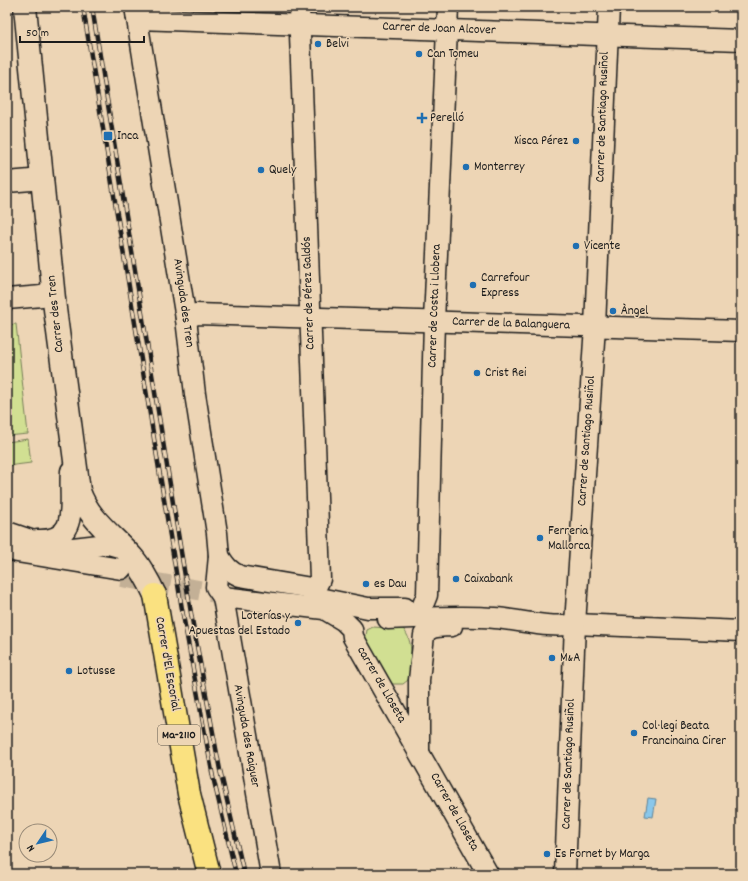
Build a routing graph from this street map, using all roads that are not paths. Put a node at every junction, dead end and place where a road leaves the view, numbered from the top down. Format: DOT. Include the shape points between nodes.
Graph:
graph roads {
  1 [pos="25,7"];
  2 [pos="448,7"];
  3 [pos="609,7"];
  4 [pos="136,13"];
  5 [pos="299,16"];
  6 [pos="447,30"];
  7 [pos="607,35"];
  8 [pos="741,40"];
  9 [pos="43,179"];
  10 [pos="7,182"];
  11 [pos="53,288"];
  12 [pos="7,299"];
  13 [pos="310,317"];
  14 [pos="186,319"];
  15 [pos="434,321"];
  16 [pos="594,326"];
  17 [pos="741,331"];
  18 [pos="74,459"];
  19 [pos="7,532"];
  20 [pos="31,539"];
  21 [pos="7,548"];
  22 [pos="219,556"];
  23 [pos="7,558"];
  24 [pos="122,565"];
  25 [pos="229,592"];
  26 [pos="155,595"];
  27 [pos="423,605"];
  28 [pos="368,608"];
  29 [pos="388,619"];
  30 [pos="575,624"];
  31 [pos="348,625"];
  32 [pos="551,626"];
  33 [pos="741,631"];
  34 [pos="419,680"];
  35 [pos="386,694"];
  36 [pos="419,750"];
  37 [pos="209,874"];
  38 [pos="271,874"];
  39 [pos="488,874"];
  40 [pos="565,874"];
  1 -- 9 [label="main road, Carrer des Tren / Ma-2110"];
  2 -- 6 [label="street, Carrer de Costa i Llobera"];
  3 -- 7 [label="street, Carrer de Santiago Rusiñol"];
  4 -- 5 [label="street, Carrer de Joan Alcover"];
  4 -- 14 [label="street, Avinguda des Tren"];
  5 -- 6 [label="street, Carrer de Joan Alcover"];
  5 -- 13 [label="street, Carrer de Pérez Galdós"];
  6 -- 7 [label="street, Carrer de Joan Alcover"];
  6 -- 15 [label="street, Carrer de Costa i Llobera"];
  7 -- 8 [label="street, Carrer de Joan Alcover"];
  7 -- 16 [label="street, Carrer de Santiago Rusiñol"];
  9 -- 10 [label="street"];
  9 -- 11 [label="main road, Carrer des Tren / Ma-2110"];
  11 -- 12 [label="street" via="42,296"];
  11 -- 18 [label="main road, Carrer des Tren / Ma-2110"];
  13 -- 14 [label="street, Carrer de la Balanguera" via="196,314"];
  13 -- 15 [label="street, Carrer de la Balanguera"];
  13 -- 22 [label="street, Carrer de Pérez Galdós" via="320,579 311,588 240,576 224,566"];
  14 -- 22 [label="street, Avinguda des Tren"];
  15 -- 16 [label="street, Carrer de la Balanguera"];
  15 -- 27 [label="street, Carrer de Costa i Llobera" via="427,595"];
  16 -- 17 [label="street, Carrer de la Balanguera"];
  16 -- 30 [label="street, Carrer de Santiago Rusiñol"];
  18 -- 20 [label="street" via="71,472 69,525 60,536 53,539"];
  18 -- 24 [label="main road, Carrer des Tren / Ma-2110" via="83,503"];
  19 -- 20 [label="street"];
  20 -- 24 [label="street" via="64,549 108,544"];
  21 -- 24 [label="street" via="17,552"];
  22 -- 25 [label="street, Avinguda des Tren" via="216,587"];
  23 -- 24 [label="street"];
  24 -- 26 [label="main road, Carrer des Tren / Ma-2110" via="141,569"];
  25 -- 28 [label="street" via="336,600"];
  25 -- 31 [label="street" via="324,609"];
  25 -- 38 [label="street, Avinguda des Raiguer"];
  26 -- 37 [label="main road, Carrer d'El Escorial / Ma-2110" via="189,794"];
  27 -- 28 [label="street" via="415,608"];
  27 -- 30 [label="street" via="433,608 496,607 529,610 566,617"];
  28 -- 31 [label="street"];
  29 -- 32 [label="street" via="494,618"];
  30 -- 32 [label="street"];
  30 -- 33 [label="street"];
  30 -- 40 [label="street, Carrer de Santiago Rusiñol"];
  31 -- 35 [label="street, carrer de Lloseta"];
  32 -- 34 [label="street" via="532,629 433,627 424,635"];
  34 -- 35 [label="street" via="411,688 398,694"];
  34 -- 36 [label="street"];
  35 -- 36 [label="street, carrer de Lloseta"];
  36 -- 39 [label="street, Carrer de Lloseta"];
}
